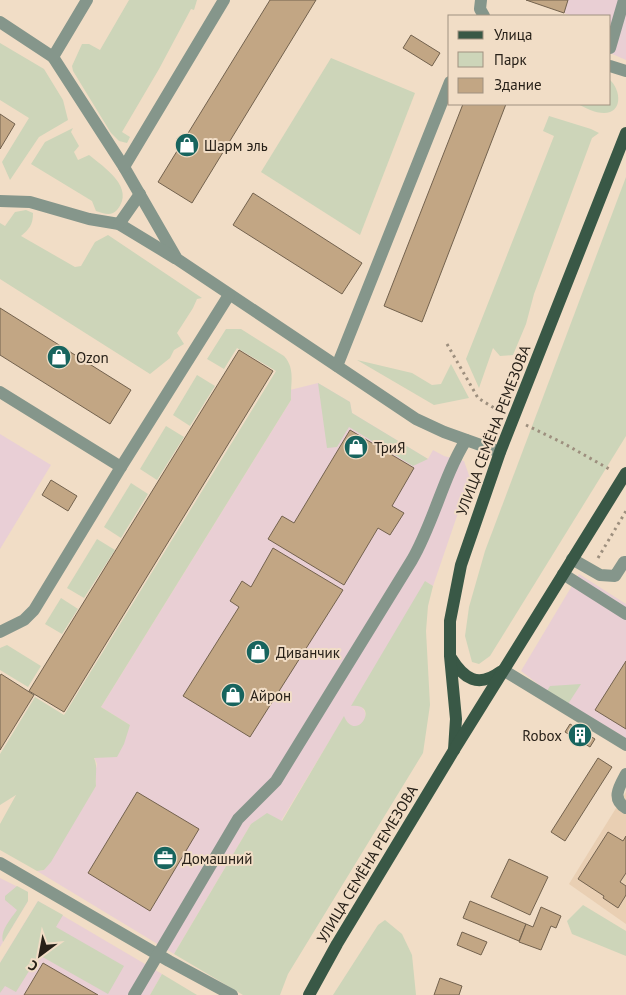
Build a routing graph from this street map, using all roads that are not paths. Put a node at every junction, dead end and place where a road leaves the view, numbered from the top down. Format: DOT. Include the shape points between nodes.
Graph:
graph roads {
  1 [pos="87,0"];
  2 [pos="224,0"];
  3 [pos="481,0"];
  4 [pos="624,0"];
  5 [pos="483,15"];
  6 [pos="0,22"];
  7 [pos="611,45"];
  8 [pos="53,57"];
  9 [pos="611,66"];
  10 [pos="626,70"];
  11 [pos="448,87"];
  12 [pos="626,133"];
  13 [pos="124,167"];
  14 [pos="140,194"];
  15 [pos="0,201"];
  16 [pos="119,224"];
  17 [pos="177,260"];
  18 [pos="229,295"];
  19 [pos="337,366"];
  20 [pos="0,392"];
  21 [pos="466,440"];
  22 [pos="500,452"];
  23 [pos="121,467"];
  24 [pos="626,473"];
  25 [pos="572,558"];
  26 [pos="626,562"];
  27 [pos="563,574"];
  28 [pos="626,614"];
  29 [pos="0,632"];
  30 [pos="450,656"];
  31 [pos="503,670"];
  32 [pos="626,745"];
  33 [pos="454,750"];
  34 [pos="626,774"];
  35 [pos="626,808"];
  36 [pos="0,863"];
  37 [pos="158,954"];
  38 [pos="134,995"];
  39 [pos="232,995"];
  40 [pos="309,995"];
  1 -- 8 [label="street"];
  2 -- 13 [label="street"];
  3 -- 5 [label="street"];
  4 -- 7 [label="street"];
  6 -- 8 [label="street"];
  8 -- 13 [label="street"];
  9 -- 10 [label="street"];
  11 -- 19 [label="street"];
  12 -- 22 [label="main road, УЛИЦА СЕМЁНА РЕМЕЗОВА"];
  13 -- 14 [label="street"];
  14 -- 16 [label="street"];
  14 -- 17 [label="street"];
  15 -- 16 [label="street" via="30,202"];
  16 -- 17 [label="street"];
  17 -- 18 [label="street"];
  18 -- 19 [label="street"];
  18 -- 23 [label="street"];
  19 -- 21 [label="street" via="416,419"];
  20 -- 23 [label="street"];
  21 -- 22 [label="street"];
  21 -- 37 [label="street" via="412,560 276,781 238,819"];
  22 -- 30 [label="main road, УЛИЦА СЕМЁНА РЕМЕЗОВА" via="461,565 450,620"];
  23 -- 29 [label="street" via="34,610 24,620"];
  24 -- 25 [label="main road, УЛИЦА СЕМЁНА РЕМЕЗОВА"];
  25 -- 26 [label="street" via="600,576 615,576"];
  25 -- 27 [label="main road, УЛИЦА СЕМЁНА РЕМЕЗОВА"];
  27 -- 28 [label="street"];
  27 -- 31 [label="main road, УЛИЦА СЕМЁНА РЕМЕЗОВА"];
  30 -- 31 [label="main road" via="464,675 473,680 488,679"];
  30 -- 33 [label="main road, УЛИЦА СЕМЁНА РЕМЕЗОВА" via="456,719"];
  31 -- 32 [label="street"];
  31 -- 33 [label="main road, УЛИЦА СЕМЁНА РЕМЕЗОВА"];
  33 -- 40 [label="main road, УЛИЦА СЕМЁНА РЕМЕЗОВА" via="336,944"];
  34 -- 35 [label="street" via="616,792 618,802"];
  36 -- 37 [label="street"];
  37 -- 38 [label="street"];
  37 -- 39 [label="street"];
}
